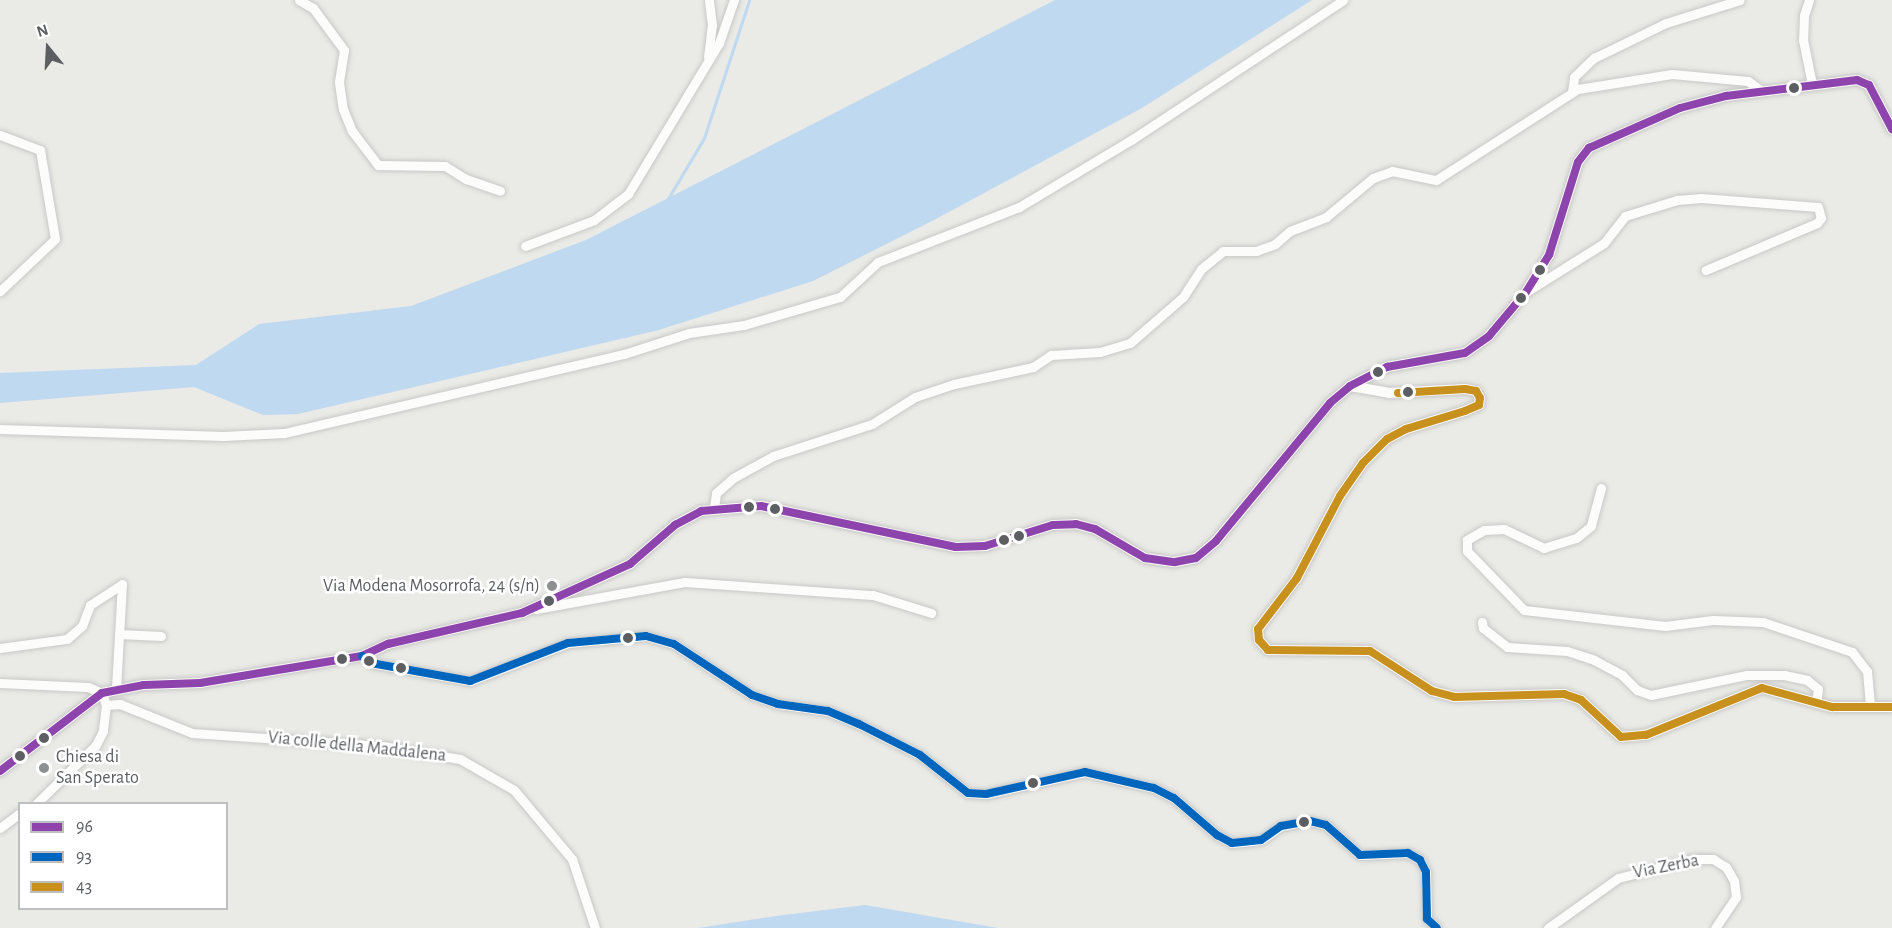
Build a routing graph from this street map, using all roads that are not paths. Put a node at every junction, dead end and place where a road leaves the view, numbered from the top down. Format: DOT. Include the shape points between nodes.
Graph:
graph roads {
  1 [pos="299,0"];
  2 [pos="709,0"];
  3 [pos="734,0"];
  4 [pos="1343,0"];
  5 [pos="1740,0"];
  6 [pos="1809,0"];
  7 [pos="708,58"];
  8 [pos="1812,84"];
  9 [pos="1759,89"];
  10 [pos="1572,92"];
  11 [pos="1892,129"];
  12 [pos="0,135"];
  13 [pos="500,191"];
  14 [pos="525,246"];
  15 [pos="1706,270"];
  16 [pos="0,291"];
  17 [pos="1526,292"];
  18 [pos="1350,386"];
  19 [pos="0,429"];
  20 [pos="1601,488"];
  21 [pos="714,508"];
  22 [pos="523,612"];
  23 [pos="931,613"];
  24 [pos="1482,622"];
  25 [pos="119,634"];
  26 [pos="161,636"];
  27 [pos="0,648"];
  28 [pos="362,656"];
  29 [pos="0,683"];
  30 [pos="116,689"];
  31 [pos="102,693"];
  32 [pos="1816,703"];
  33 [pos="106,705"];
  34 [pos="1870,707"];
  35 [pos="1892,707"];
  36 [pos="0,771"];
  37 [pos="38,802"];
  38 [pos="18,814"];
  39 [pos="0,828"];
  40 [pos="594,928"];
  41 [pos="1437,928"];
  42 [pos="1548,928"];
  43 [pos="1715,928"];
  1 -- 13 [label="street" via="313,8 344,50 339,82 343,109 352,131 378,165 445,166 466,179"];
  2 -- 7 [label="street" via="712,25"];
  3 -- 7 [label="street" via="719,43"];
  4 -- 19 [label="street" via="1131,140 1019,207 878,261 840,297 744,325 689,333 624,354 284,434 223,436"];
  5 -- 10 [label="street" via="1666,23 1594,58 1574,77"];
  6 -- 8 [label="street" via="1803,40"];
  7 -- 14 [label="street" via="628,194 594,220"];
  8 -- 9 [label="street"];
  8 -- 11 [label="street" via="1857,80 1869,85"];
  9 -- 10 [label="street" via="1748,81 1672,74 1630,78"];
  9 -- 17 [label="street" via="1680,108 1589,148 1578,162 1549,255"];
  10 -- 21 [label="street" via="1436,180 1392,171 1373,178 1326,217 1290,231 1275,244 1256,251 1223,252 1201,269 1183,297 1130,343 1100,352 1051,355 1033,367 915,397 872,424 773,456 733,478 716,493"];
  12 -- 16 [label="street" via="40,150 55,239"];
  15 -- 17 [label="street" via="1817,223 1821,218 1818,207 1701,198 1677,200 1625,216 1604,243"];
  17 -- 18 [label="street" via="1489,336 1465,353 1387,367"];
  18 -- 21 [label="street" via="1330,403 1216,541 1196,558 1175,562 1145,558 1095,529 1076,524 1053,525 985,546 956,547 762,506"];
  18 -- 32 [label="street" via="1389,393 1465,389 1476,391 1480,398 1479,405 1387,439 1363,463 1340,496 1297,578 1258,629 1259,640 1268,650 1370,651 1432,691 1454,697 1564,693 1581,700 1621,737 1646,735 1762,688"];
  20 -- 34 [label="street" via="1591,525 1576,538 1544,548 1504,529 1484,530 1467,540 1467,551 1524,610 1665,626 1713,620 1763,622 1852,652 1868,671"];
  21 -- 22 [label="street" via="675,525 630,564"];
  22 -- 23 [label="street" via="685,582 873,595"];
  22 -- 28 [label="street" via="388,644"];
  24 -- 32 [label="street" via="1483,628 1507,646 1567,651 1594,660 1622,675 1637,690 1651,694 1747,675 1784,675 1807,680 1818,689"];
  25 -- 26 [label="street"];
  25 -- 27 [label="street" via="122,584 90,605 82,626 67,639"];
  25 -- 30 [label="street"];
  28 -- 30 [label="street" via="200,683"];
  28 -- 41 [label="street" via="371,663 470,681 568,643 646,636 674,644 753,694 778,704 828,711 859,724 920,755 968,792 986,794 1084,772 1154,788 1174,798 1232,843 1261,840 1281,826 1310,821 1326,825 1360,855 1408,853 1420,860 1426,872 1427,919"];
  29 -- 31 [label="street" via="88,687"];
  30 -- 31 [label="street"];
  31 -- 33 [label="street"];
  31 -- 36 [label="street"];
  32 -- 34 [label="street" via="1832,708"];
  33 -- 37 [label="street" via="103,731 96,745"];
  33 -- 40 [label="street, Via colle della Maddalena" via="120,704 192,733 382,746 459,759 514,790 572,859"];
  34 -- 35 [label="street"];
  38 -- 39 [label="street"];
  42 -- 43 [label="street, Via Zerba" via="1631,872 1694,859 1713,859 1726,867 1736,897"];
}
